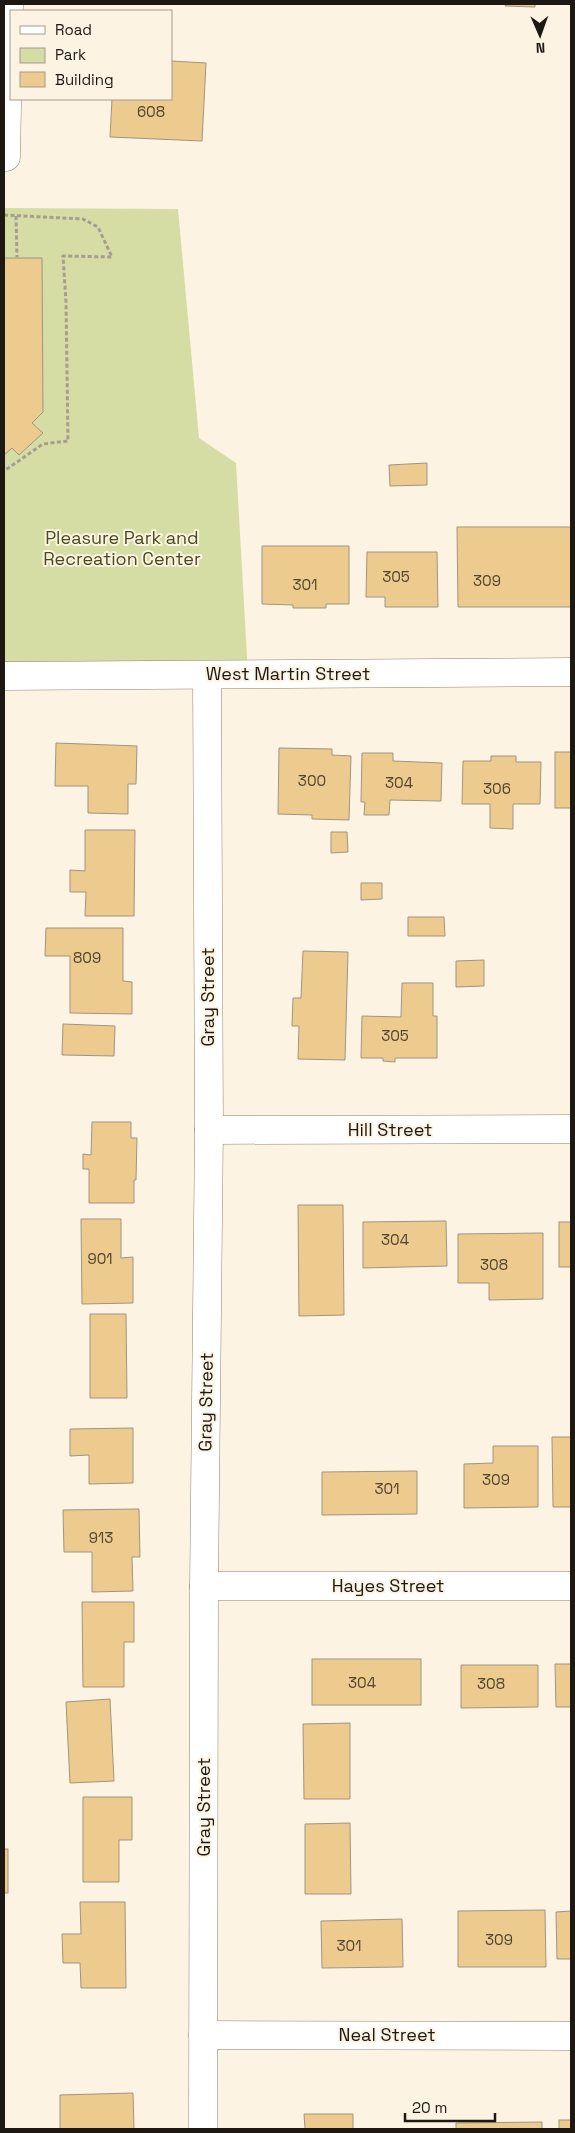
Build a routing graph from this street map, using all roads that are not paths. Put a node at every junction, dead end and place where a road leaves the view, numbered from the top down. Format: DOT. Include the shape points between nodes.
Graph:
graph roads {
  1 [pos="9,4"];
  2 [pos="6,157"];
  3 [pos="571,672"];
  4 [pos="207,675"];
  5 [pos="4,676"];
  6 [pos="208,1130"];
  7 [pos="571,1130"];
  8 [pos="204,1586"];
  9 [pos="571,1586"];
  10 [pos="204,2035"];
  11 [pos="571,2036"];
  12 [pos="203,2129"];
  1 -- 2 [label="street"];
  3 -- 4 [label="street, West Martin Street"];
  4 -- 5 [label="street, West Martin Street"];
  4 -- 6 [label="street, Gray Street"];
  6 -- 7 [label="street, Hill Street"];
  6 -- 8 [label="street, Gray Street"];
  8 -- 9 [label="street, Hayes Street"];
  8 -- 10 [label="street, Gray Street"];
  10 -- 11 [label="street, Neal Street"];
  10 -- 12 [label="street, Gray Street"];
}
